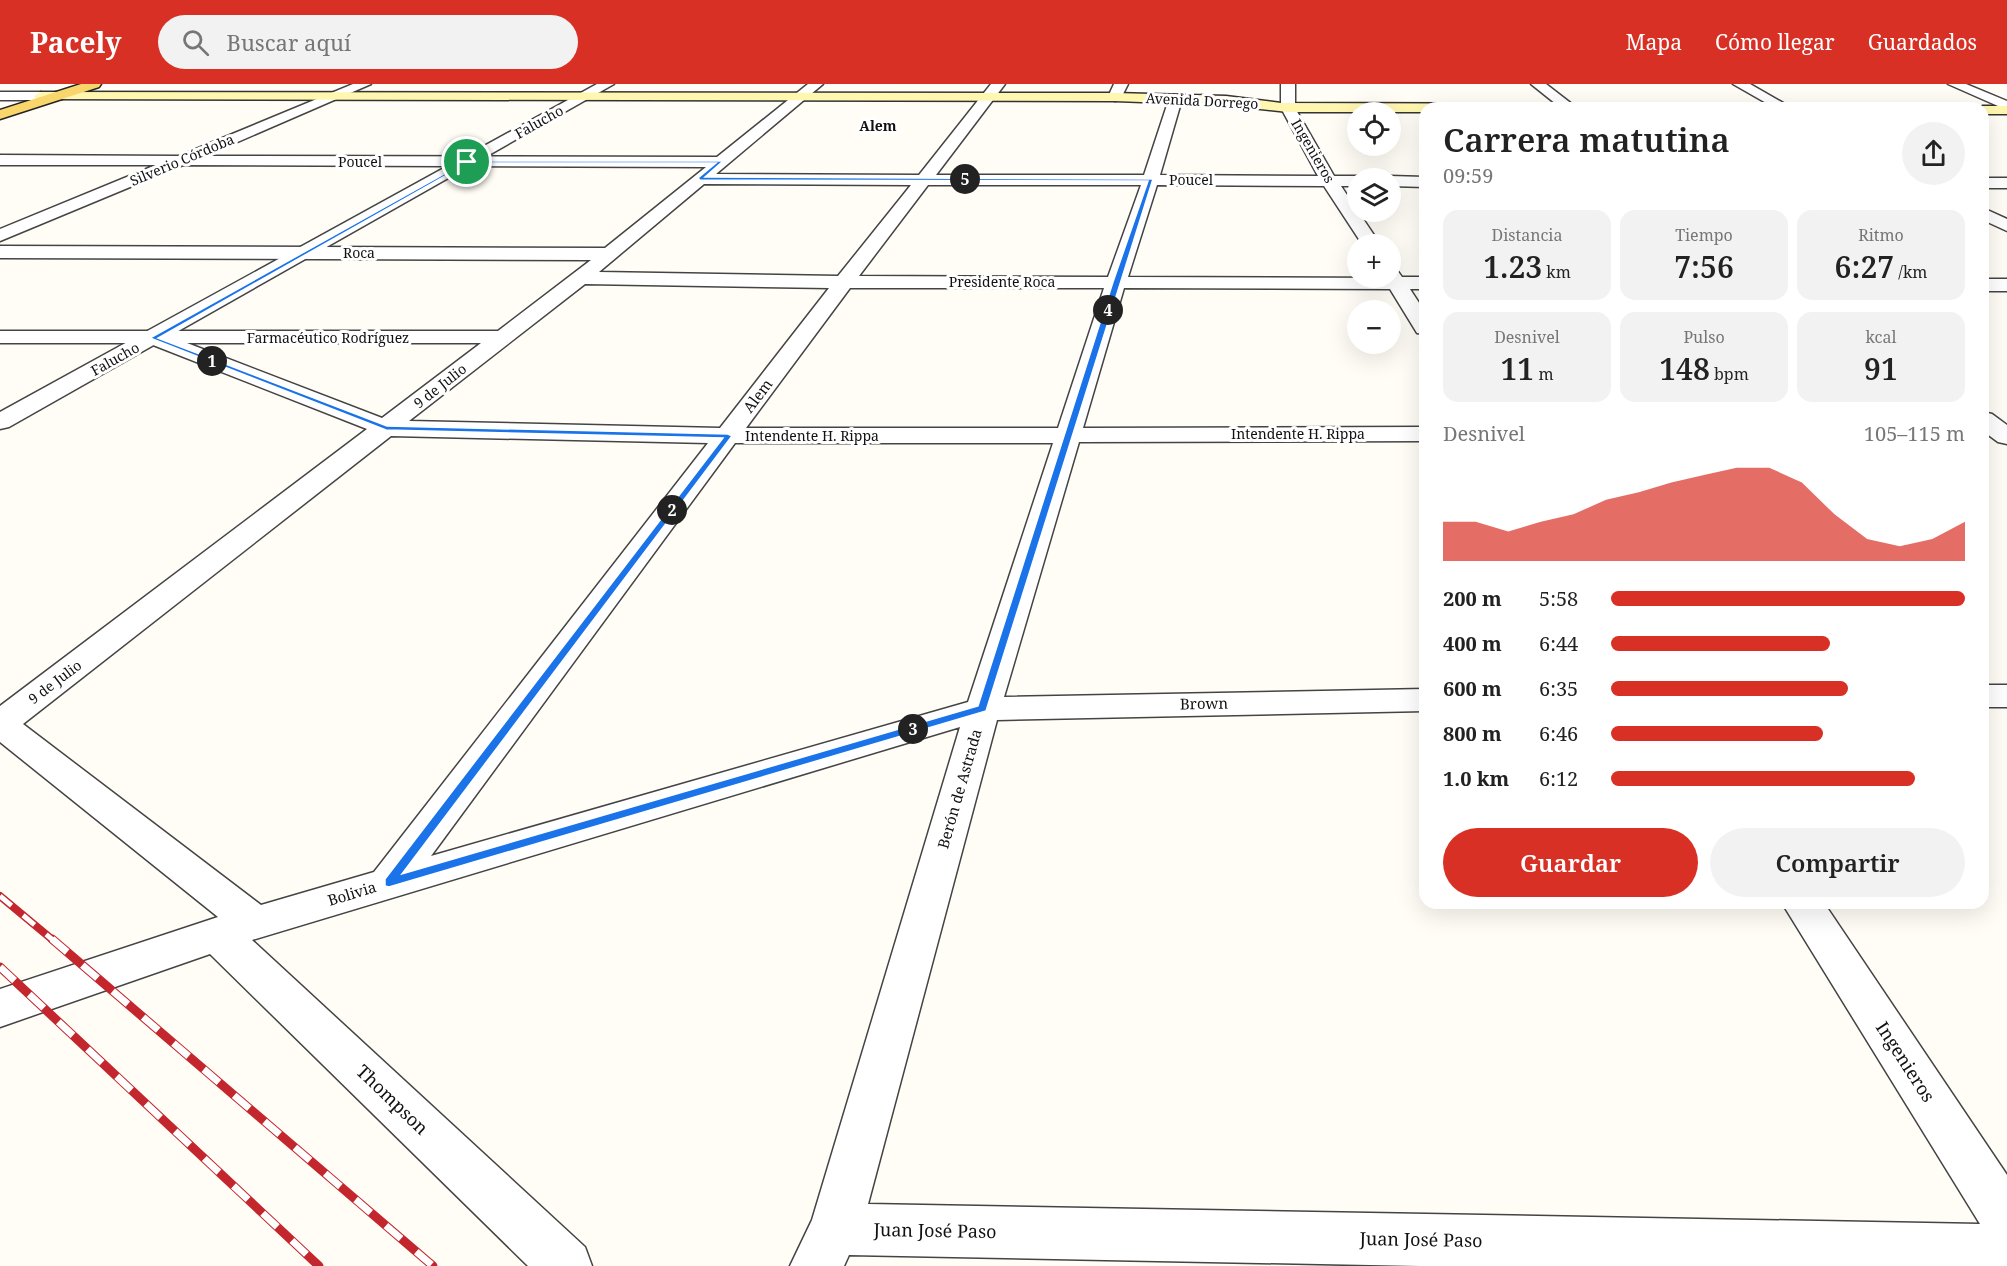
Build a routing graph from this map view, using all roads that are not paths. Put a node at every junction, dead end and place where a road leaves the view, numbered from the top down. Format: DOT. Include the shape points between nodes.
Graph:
graph roads {
  1 [pos="78,84"];
  2 [pos="94,84"];
  3 [pos="364,84"];
  4 [pos="607,84"];
  5 [pos="1121,84"];
  6 [pos="1288,84"];
  7 [pos="1539,84"];
  8 [pos="1740,84"];
  9 [pos="1955,84"];
  10 [pos="808,90"];
  11 [pos="992,91"];
  12 [pos="0,96"];
  13 [pos="41,96"];
  14 [pos="57,96"];
  15 [pos="336,96"];
  16 [pos="584,97"];
  17 [pos="1115,97"];
  18 [pos="1189,101"];
  19 [pos="1562,102"];
  20 [pos="1774,102"];
  21 [pos="1288,108"];
  22 [pos="1419,108"];
  23 [pos="2007,108"];
  24 [pos="0,109"];
  25 [pos="1989,110"];
  26 [pos="0,115"];
  27 [pos="0,160"];
  28 [pos="181,161"];
  29 [pos="467,162"];
  30 [pos="721,162"];
  31 [pos="700,179"];
  32 [pos="924,179"];
  33 [pos="1151,180"];
  34 [pos="1329,181"];
  35 [pos="1347,181"];
  36 [pos="1401,181"];
  37 [pos="1419,182"];
  38 [pos="1989,183"];
  39 [pos="2007,183"];
  40 [pos="1989,216"];
  41 [pos="2007,226"];
  42 [pos="1364,234"];
  43 [pos="0,236"];
  44 [pos="0,252"];
  45 [pos="305,253"];
  46 [pos="609,254"];
  47 [pos="579,278"];
  48 [pos="1347,280"];
  49 [pos="1401,280"];
  50 [pos="844,282"];
  51 [pos="1116,282"];
  52 [pos="1419,282"];
  53 [pos="1989,285"];
  54 [pos="2007,285"];
  55 [pos="1400,288"];
  56 [pos="1419,319"];
  57 [pos="0,337"];
  58 [pos="503,337"];
  59 [pos="153,338"];
  60 [pos="0,422"];
  61 [pos="1989,424"];
  62 [pos="386,428"];
  63 [pos="1070,434"];
  64 [pos="1419,434"];
  65 [pos="728,436"];
  66 [pos="1989,437"];
  67 [pos="2007,437"];
  68 [pos="1989,696"];
  69 [pos="2007,696"];
  70 [pos="1419,700"];
  71 [pos="983,709"];
  72 [pos="0,724"];
  73 [pos="389,882"];
  74 [pos="1806,909"];
  75 [pos="236,928"];
  76 [pos="0,1008"];
  77 [pos="2007,1220"];
  78 [pos="826,1248"];
  79 [pos="2007,1251"];
  80 [pos="566,1266"];
  1 -- 13 [label="main road"];
  2 -- 14 [label="main road"];
  3 -- 15 [label="street, Silverio Córdoba"];
  4 -- 16 [label="street, Falucho"];
  5 -- 17 [label="street"];
  6 -- 21 [label="street, Ingenieros"];
  7 -- 19 [label="street"];
  8 -- 20 [label="street"];
  9 -- 23 [label="street"];
  10 -- 11 [label="main road, Avenida Dorrego"];
  10 -- 16 [label="main road, Avenida Dorrego"];
  10 -- 30 [label="street, 9 de Julio"];
  11 -- 17 [label="main road, Avenida Dorrego"];
  11 -- 32 [label="street, Alem"];
  12 -- 13 [label="street, Avenida Dorrego"];
  13 -- 14 [label="main road, Avenida Dorrego"];
  13 -- 24 [label="main road"];
  14 -- 15 [label="main road, Avenida Dorrego"];
  14 -- 26 [label="main road"];
  15 -- 16 [label="main road, Avenida Dorrego"];
  15 -- 28 [label="street, Silverio Córdoba"];
  16 -- 29 [label="street, Falucho"];
  17 -- 18 [label="main road, Avenida Dorrego"];
  17 -- 18 [label="main road, Avenida Dorrego"];
  18 -- 21 [label="main road, Avenida Dorrego"];
  18 -- 21 [label="main road, Avenida Dorrego" via="1260,103"];
  18 -- 33 [label="street, Berón de Astrada"];
  21 -- 22 [label="main road, Avenida Dorrego"];
  21 -- 34 [label="street, Ingenieros"];
  23 -- 25 [label="main road"];
  27 -- 28 [label="street, Poucel"];
  28 -- 29 [label="street, Poucel"];
  28 -- 43 [label="street, Silverio Córdoba"];
  29 -- 30 [label="street, Poucel"];
  29 -- 45 [label="street, Falucho"];
  30 -- 31 [label="street, 9 de Julio"];
  31 -- 32 [label="street, Poucel"];
  31 -- 46 [label="street, 9 de Julio"];
  32 -- 33 [label="street, Poucel"];
  32 -- 50 [label="street, Alem"];
  33 -- 34 [label="street, Poucel"];
  33 -- 51 [label="street, Berón de Astrada"];
  34 -- 35 [label="street, Poucel"];
  34 -- 42 [label="street, Ingenieros"];
  36 -- 37 [label="street"];
  38 -- 39 [label="street"];
  40 -- 41 [label="street"];
  44 -- 45 [label="street, Roca"];
  45 -- 46 [label="street, Roca"];
  45 -- 59 [label="street, Falucho"];
  46 -- 47 [label="street, 9 de Julio"];
  47 -- 50 [label="street, Presidente Roca"];
  47 -- 58 [label="street, 9 de Julio"];
  48 -- 51 [label="street, Presidente Roca"];
  49 -- 52 [label="street, Presidente Roca"];
  50 -- 51 [label="street, Presidente Roca"];
  50 -- 65 [label="street, Alem"];
  51 -- 63 [label="street, Berón de Astrada"];
  53 -- 54 [label="street"];
  55 -- 56 [label="street"];
  57 -- 59 [label="street, Intendente H. Rippa"];
  58 -- 59 [label="street, Farmacéutico Rodríguez"];
  58 -- 62 [label="street, 9 de Julio"];
  59 -- 60 [label="street, Falucho"];
  59 -- 62 [label="street, Intendente H. Rippa"];
  61 -- 67 [label="street"];
  62 -- 65 [label="street, Intendente H. Rippa"];
  62 -- 72 [label="street, 9 de Julio"];
  63 -- 64 [label="street, Intendente H. Rippa"];
  63 -- 65 [label="street, Intendente H. Rippa"];
  63 -- 71 [label="street, Berón de Astrada"];
  65 -- 73 [label="street, Alem"];
  66 -- 67 [label="street"];
  68 -- 69 [label="street"];
  70 -- 71 [label="street, Brown"];
  71 -- 73 [label="street, Bolivia"];
  71 -- 78 [label="street, Berón de Astrada"];
  72 -- 75 [label="street, Thompson"];
  73 -- 75 [label="street, Bolivia"];
  74 -- 77 [label="street, Ingenieros"];
  75 -- 76 [label="street, Bolivia"];
  75 -- 80 [label="street, Thompson"];
  78 -- 79 [label="street, Juan José Paso"];
}
